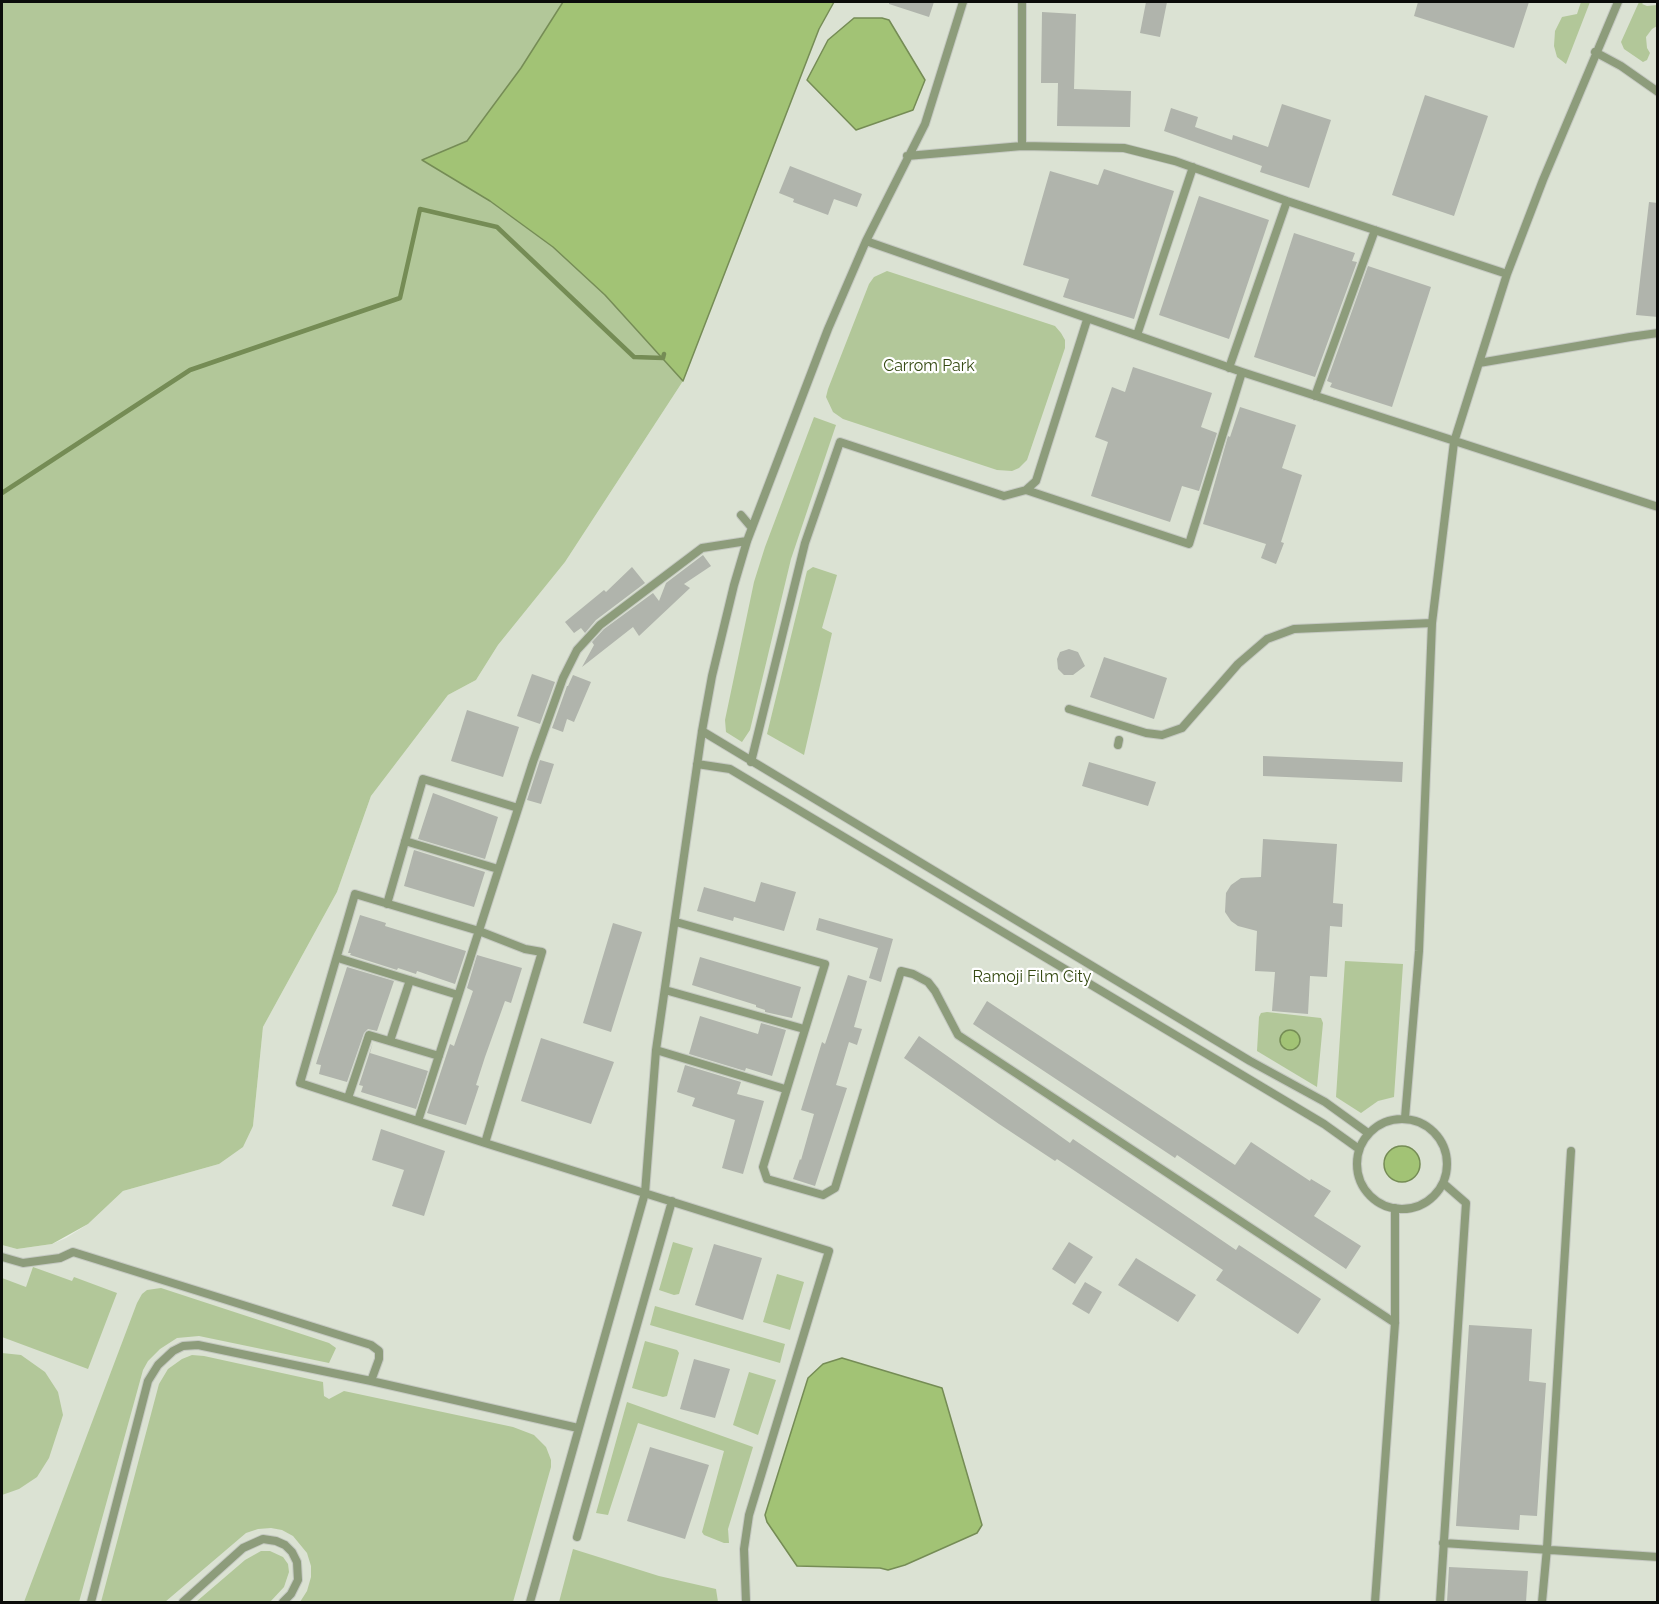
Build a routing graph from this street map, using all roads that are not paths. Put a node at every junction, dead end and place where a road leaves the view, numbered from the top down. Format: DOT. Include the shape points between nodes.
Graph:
graph roads {
  1 [pos="963,2"];
  2 [pos="1022,2"];
  3 [pos="1618,2"];
  4 [pos="1595,52"];
  5 [pos="1658,92"];
  6 [pos="1022,146"];
  7 [pos="908,156"];
  8 [pos="1193,167"];
  9 [pos="1287,201"];
  10 [pos="1375,230"];
  11 [pos="866,241"];
  12 [pos="1507,274"];
  13 [pos="1088,320"];
  14 [pos="1658,333"];
  15 [pos="1137,335"];
  16 [pos="1479,363"];
  17 [pos="1229,368"];
  18 [pos="1242,372"];
  19 [pos="1315,396"];
  20 [pos="1454,442"];
  21 [pos="1026,490"];
  22 [pos="1658,507"];
  23 [pos="741,515"];
  24 [pos="752,528"];
  25 [pos="747,541"];
  26 [pos="1432,623"];
  27 [pos="1069,709"];
  28 [pos="702,731"];
  29 [pos="751,762"];
  30 [pos="697,764"];
  31 [pos="518,808"];
  32 [pos="405,841"];
  33 [pos="498,869"];
  34 [pos="387,904"];
  35 [pos="676,922"];
  36 [pos="478,931"];
  37 [pos="338,957"];
  38 [pos="410,980"];
  39 [pos="665,990"];
  40 [pos="458,995"];
  41 [pos="804,1029"];
  42 [pos="390,1041"];
  43 [pos="656,1050"];
  44 [pos="439,1056"];
  45 [pos="785,1089"];
  46 [pos="348,1098"];
  47 [pos="1406,1118"];
  48 [pos="418,1121"];
  49 [pos="1368,1134"];
  50 [pos="485,1143"];
  51 [pos="1359,1149"];
  52 [pos="1570,1151"];
  53 [pos="1443,1183"];
  54 [pos="645,1193"];
  55 [pos="672,1201"];
  56 [pos="1395,1208"];
  57 [pos="2,1257"];
  58 [pos="1395,1323"];
  59 [pos="370,1381"];
  60 [pos="578,1428"];
  61 [pos="577,1537"];
  62 [pos="1443,1543"];
  63 [pos="1547,1548"];
  64 [pos="1658,1557"];
  65 [pos="91,1602"];
  66 [pos="183,1602"];
  67 [pos="283,1602"];
  68 [pos="530,1602"];
  69 [pos="746,1602"];
  70 [pos="1375,1602"];
  71 [pos="1440,1602"];
  72 [pos="1542,1602"];
  1 -- 7 [label="lane" via="925,124"];
  2 -- 6 [label="lane"];
  3 -- 4 [label="lane"];
  4 -- 5 [label="lane"];
  4 -- 12 [label="lane"];
  6 -- 7 [label="lane"];
  6 -- 8 [label="lane" via="1124,148"];
  7 -- 11 [label="lane"];
  8 -- 9 [label="lane"];
  8 -- 15 [label="lane"];
  9 -- 10 [label="lane"];
  9 -- 17 [label="lane"];
  10 -- 12 [label="lane"];
  10 -- 19 [label="lane"];
  11 -- 13 [label="lane"];
  11 -- 24 [label="lane"];
  12 -- 16 [label="lane"];
  13 -- 15 [label="lane"];
  13 -- 21 [label="lane" via="1036,481"];
  14 -- 16 [label="lane"];
  15 -- 17 [label="lane"];
  16 -- 20 [label="lane"];
  17 -- 18 [label="lane"];
  18 -- 19 [label="lane"];
  18 -- 21 [label="lane" via="1189,544"];
  19 -- 20 [label="lane"];
  20 -- 22 [label="lane"];
  20 -- 26 [label="lane"];
  21 -- 29 [label="lane" via="1004,496 840,442 805,543"];
  23 -- 24 [label="lane"];
  24 -- 25 [label="lane"];
  25 -- 28 [label="lane"];
  25 -- 31 [label="lane" via="702,548 600,625 577,650 563,678"];
  26 -- 27 [label="lane" via="1294,629 1267,639 1238,664 1182,728 1162,735"];
  26 -- 47 [label="lane" via="1419,951"];
  28 -- 29 [label="lane"];
  28 -- 30 [label="lane"];
  29 -- 49 [label="lane" via="1325,1102"];
  30 -- 35 [label="lane"];
  30 -- 51 [label="lane" via="730,769 1324,1124"];
  31 -- 32 [label="lane" via="423,779"];
  31 -- 33 [label="lane"];
  32 -- 33 [label="lane"];
  32 -- 34 [label="lane"];
  33 -- 36 [label="lane"];
  34 -- 36 [label="lane"];
  34 -- 37 [label="lane" via="355,894"];
  35 -- 39 [label="lane"];
  35 -- 41 [label="lane" via="825,964"];
  36 -- 40 [label="lane"];
  36 -- 50 [label="lane" via="542,952"];
  37 -- 38 [label="lane"];
  37 -- 46 [label="lane" via="300,1083"];
  38 -- 40 [label="lane"];
  38 -- 42 [label="lane"];
  39 -- 41 [label="lane"];
  39 -- 43 [label="lane"];
  40 -- 44 [label="lane"];
  41 -- 45 [label="lane"];
  42 -- 44 [label="lane"];
  42 -- 46 [label="lane" via="369,1035"];
  43 -- 45 [label="lane"];
  43 -- 54 [label="lane"];
  44 -- 48 [label="lane"];
  45 -- 58 [label="lane" via="763,1167 767,1179 823,1196 835,1188 901,970 914,974 935,991 958,1035"];
  46 -- 48 [label="lane"];
  47 -- 49 [label="lane" via="1385,1122"];
  47 -- 53 [label="lane" via="1420,1122 1441,1141 1447,1169"];
  48 -- 50 [label="lane"];
  49 -- 51 [label="lane"];
  50 -- 54 [label="lane"];
  51 -- 56 [label="lane" via="1357,1167 1365,1189 1378,1202"];
  52 -- 63 [label="lane"];
  53 -- 56 [label="lane" via="1423,1203"];
  53 -- 62 [label="lane" via="1466,1203"];
  54 -- 55 [label="lane"];
  54 -- 60 [label="lane"];
  55 -- 61 [label="lane"];
  55 -- 69 [label="lane" via="829,1251 749,1515 744,1549"];
  56 -- 58 [label="lane"];
  57 -- 59 [label="lane" via="23,1263 60,1258 73,1252 371,1345 378,1351 378,1359"];
  58 -- 70 [label="lane"];
  59 -- 60 [label="lane"];
  59 -- 65 [label="lane" via="198,1345 173,1351 148,1381"];
  60 -- 68 [label="lane"];
  62 -- 63 [label="lane"];
  62 -- 71 [label="lane"];
  63 -- 64 [label="lane"];
  63 -- 72 [label="lane"];
  66 -- 67 [label="lane" via="243,1548 263,1539 285,1545 297,1562 298,1580"];
}
